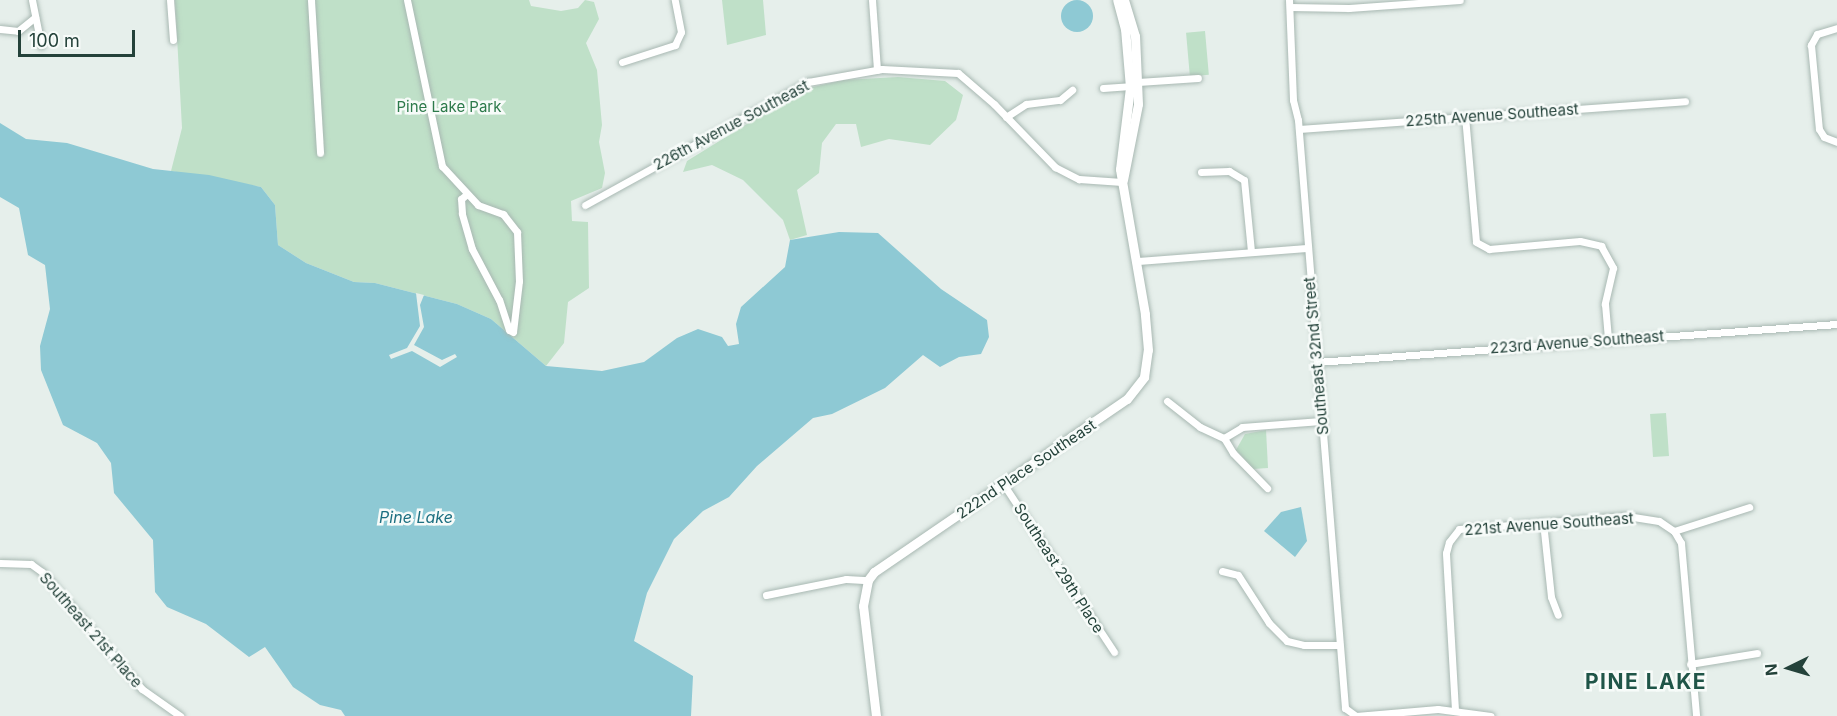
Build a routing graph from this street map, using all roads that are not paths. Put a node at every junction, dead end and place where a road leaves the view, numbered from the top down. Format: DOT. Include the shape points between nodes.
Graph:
graph roads {
  1 [pos="32,0"];
  2 [pos="170,0"];
  3 [pos="311,0"];
  4 [pos="407,0"];
  5 [pos="675,0"];
  6 [pos="872,0"];
  7 [pos="1117,0"];
  8 [pos="1124,0"];
  9 [pos="1460,0"];
  10 [pos="1290,3"];
  11 [pos="35,17"];
  12 [pos="1837,28"];
  13 [pos="0,29"];
  14 [pos="173,40"];
  15 [pos="41,45"];
  16 [pos="622,62"];
  17 [pos="877,70"];
  18 [pos="1198,78"];
  19 [pos="1134,84"];
  20 [pos="1104,88"];
  21 [pos="1072,90"];
  22 [pos="1686,101"];
  23 [pos="1465,116"];
  24 [pos="1006,117"];
  25 [pos="1299,129"];
  26 [pos="1837,142"];
  27 [pos="320,153"];
  28 [pos="1201,172"];
  29 [pos="1122,182"];
  30 [pos="467,194"];
  31 [pos="585,205"];
  32 [pos="1307,248"];
  33 [pos="1251,252"];
  34 [pos="1138,261"];
  35 [pos="1837,324"];
  36 [pos="1608,340"];
  37 [pos="1317,362"];
  38 [pos="1167,402"];
  39 [pos="1321,421"];
  40 [pos="1224,438"];
  41 [pos="1004,485"];
  42 [pos="1267,488"];
  43 [pos="1749,507"];
  44 [pos="1544,522"];
  45 [pos="1674,531"];
  46 [pos="0,563"];
  47 [pos="1222,571"];
  48 [pos="868,580"];
  49 [pos="766,596"];
  50 [pos="1558,615"];
  51 [pos="1338,645"];
  52 [pos="1114,652"];
  53 [pos="1757,653"];
  54 [pos="1690,664"];
  55 [pos="1455,710"];
  56 [pos="1353,714"];
  57 [pos="180,716"];
  58 [pos="876,716"];
  59 [pos="1491,716"];
  60 [pos="1696,716"];
  1 -- 11 [label="street"];
  2 -- 14 [label="street"];
  3 -- 27 [label="street"];
  4 -- 30 [label="street" via="437,153"];
  5 -- 16 [label="street" via="681,32 675,45"];
  6 -- 17 [label="street"];
  7 -- 19 [label="street"];
  8 -- 19 [label="street" via="1133,26"];
  9 -- 10 [label="street" via="1349,8"];
  10 -- 25 [label="street, Southeast 32nd Street" via="1293,99"];
  11 -- 13 [label="street" via="18,31"];
  11 -- 15 [label="street"];
  12 -- 26 [label="street" via="1817,34 1812,53 1819,129 1824,137"];
  17 -- 24 [label="street, 226th Avenue Southeast" via="939,69 958,73"];
  17 -- 31 [label="street, 226th Avenue Southeast" via="808,82"];
  18 -- 19 [label="street"];
  19 -- 20 [label="street"];
  19 -- 29 [label="street" via="1136,117"];
  21 -- 24 [label="street" via="1060,100 1026,104"];
  22 -- 23 [label="street, 225th Avenue Southeast"];
  23 -- 25 [label="street, 225th Avenue Southeast"];
  23 -- 36 [label="street" via="1476,242 1489,249 1586,242 1608,252 1613,268 1605,304"];
  24 -- 29 [label="street" via="1047,161 1065,173 1096,182"];
  25 -- 32 [label="street, Southeast 32nd Street"];
  28 -- 33 [label="street" via="1229,171 1244,180"];
  29 -- 34 [label="street, 222nd Place Southeast"];
  30 -- 30 [label="street" via="461,199 462,213 472,249 513,332 519,281 517,232 503,214 478,205"];
  32 -- 33 [label="street"];
  32 -- 37 [label="street, Southeast 32nd Street"];
  33 -- 34 [label="street"];
  34 -- 41 [label="street, 222nd Place Southeast" via="1147,334 1146,366 1134,393"];
  35 -- 36 [label="street, 223rd Avenue Southeast"];
  36 -- 37 [label="street, 223rd Avenue Southeast"];
  37 -- 39 [label="street, Southeast 32nd Street"];
  38 -- 40 [label="street" via="1200,427"];
  39 -- 40 [label="street" via="1242,427"];
  39 -- 51 [label="street, Southeast 32nd Street"];
  40 -- 42 [label="street"];
  41 -- 48 [label="street, 222nd Place Southeast" via="881,565"];
  41 -- 52 [label="street, Southeast 29th Place"];
  43 -- 45 [label="street"];
  44 -- 45 [label="street, 221st Avenue Southeast" via="1627,516 1659,521"];
  44 -- 50 [label="street" via="1551,597"];
  44 -- 55 [label="street, 221st Avenue Southeast" via="1466,527 1452,536 1446,554"];
  45 -- 54 [label="street" via="1681,543"];
  46 -- 57 [label="street, Southeast 21st Place" via="32,564 142,689"];
  47 -- 51 [label="street" via="1238,575 1269,623 1287,641"];
  48 -- 49 [label="street" via="846,579"];
  48 -- 58 [label="street" via="863,612"];
  51 -- 56 [label="street, Southeast 32nd Street"];
  53 -- 54 [label="street"];
  54 -- 60 [label="street"];
  55 -- 56 [label="street"];
  55 -- 59 [label="street"];
}
